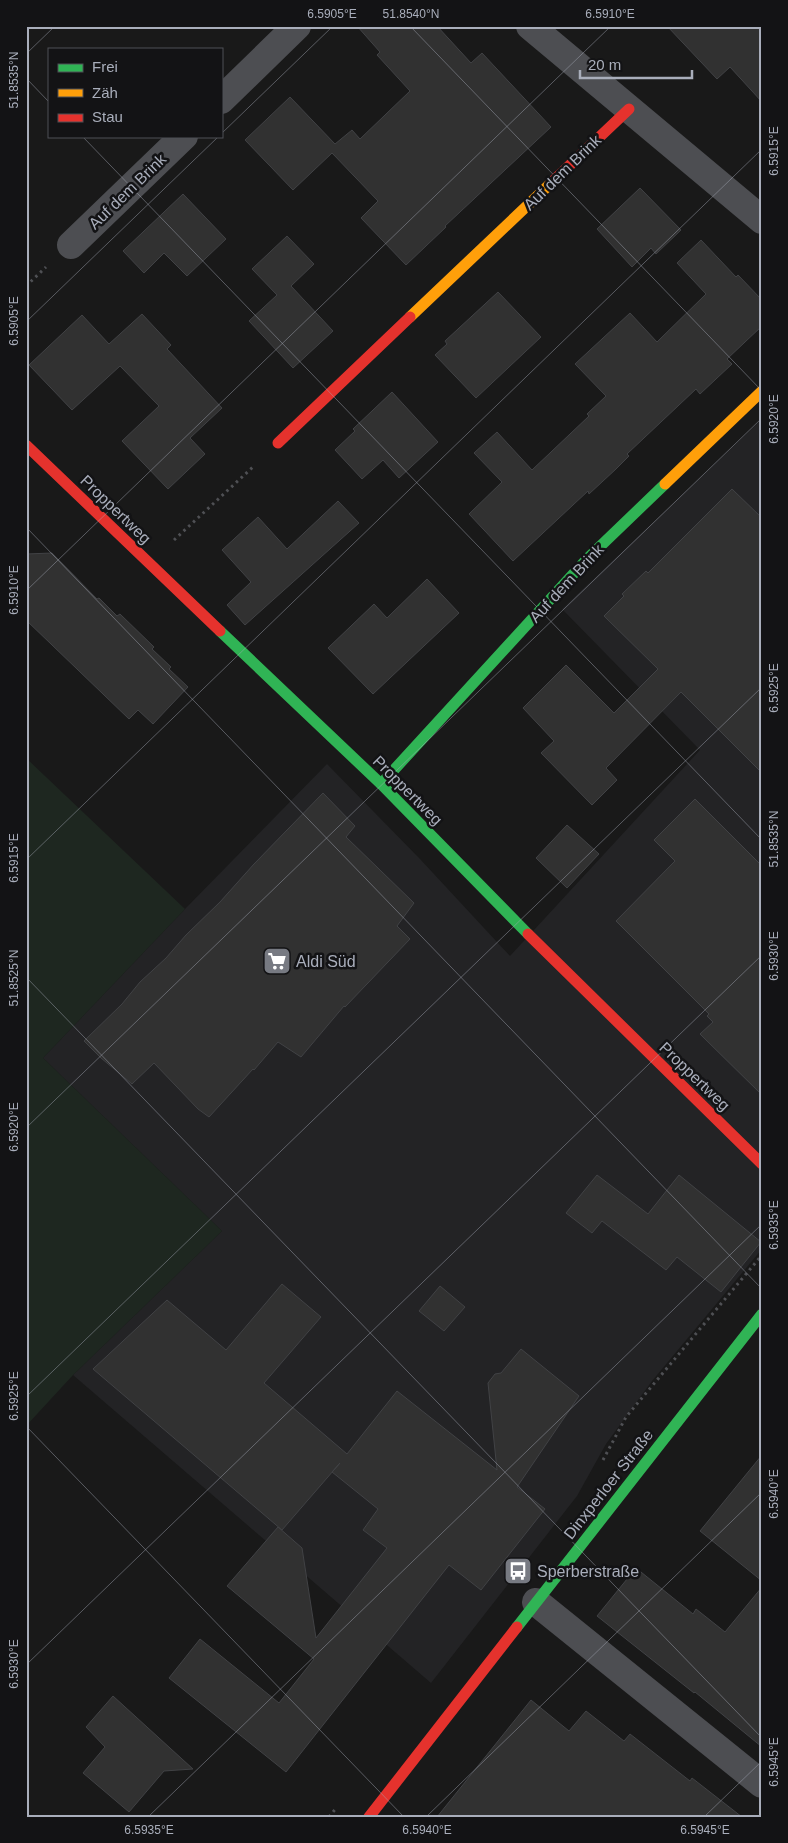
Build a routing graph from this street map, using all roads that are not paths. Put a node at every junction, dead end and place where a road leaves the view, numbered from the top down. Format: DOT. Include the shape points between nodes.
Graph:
graph roads {
  1 [pos="297,26"];
  2 [pos="530,26"];
  3 [pos="222,99"];
  4 [pos="629,109"];
  5 [pos="182,138"];
  6 [pos="762,220"];
  7 [pos="71,245"];
  8 [pos="762,391"];
  9 [pos="278,443"];
  10 [pos="26,445"];
  11 [pos="381,784"];
  12 [pos="762,1164"];
  13 [pos="762,1314"];
  14 [pos="536,1602"];
  15 [pos="762,1784"];
  16 [pos="369,1817"];
  1 -- 3 [label="street"];
  2 -- 4 [label="street"];
  4 -- 6 [label="street"];
  4 -- 9 [label="street, Auf dem Brink"];
  5 -- 7 [label="street, Auf dem Brink"];
  8 -- 11 [label="street, Auf dem Brink" via="587,559"];
  10 -- 11 [label="street, Proppertweg"];
  11 -- 12 [label="street, Proppertweg" via="554,961"];
  13 -- 14 [label="street, Dinxperloer Straße"];
  14 -- 15 [label="street"];
  14 -- 16 [label="street, Dinxperloer Straße"];
}
